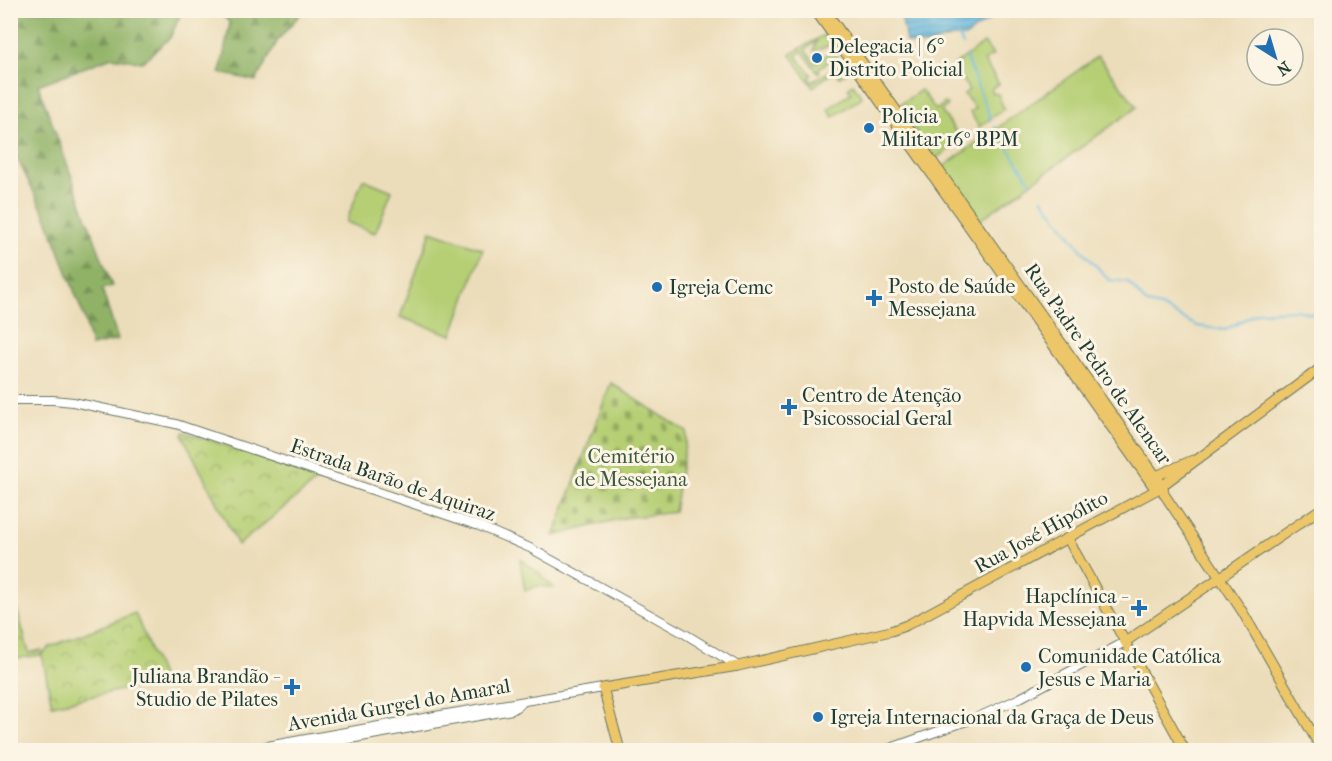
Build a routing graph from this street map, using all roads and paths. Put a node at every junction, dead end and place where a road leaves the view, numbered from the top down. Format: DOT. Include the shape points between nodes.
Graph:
graph roads {
  1 [pos="815,10"];
  2 [pos="825,10"];
  3 [pos="856,62"];
  4 [pos="1322,367"];
  5 [pos="10,400"];
  6 [pos="1126,441"];
  7 [pos="1201,457"];
  8 [pos="1156,476"];
  9 [pos="1159,488"];
  10 [pos="1322,508"];
  11 [pos="1068,538"];
  12 [pos="1221,577"];
  13 [pos="1125,642"];
  14 [pos="738,666"];
  15 [pos="603,688"];
  16 [pos="524,702"];
  17 [pos="245,750"];
  18 [pos="288,750"];
  19 [pos="620,750"];
  20 [pos="885,750"];
  21 [pos="1185,750"];
  22 [pos="1322,750"];
  1 -- 3 [label="main road, Rua Padre Pedro de Alencar"];
  2 -- 3 [label="main road, Rua Padre Pedro de Alencar"];
  3 -- 6 [label="main road, Rua Padre Pedro de Alencar"];
  4 -- 7 [label="main road, Rua José Hipólito"];
  5 -- 14 [label="street, Estrada Barão de Aquiraz" via="73,402 176,424 479,526 530,548"];
  6 -- 8 [label="main road, Rua Padre Pedro de Alencar"];
  6 -- 9 [label="main road, Rua Padre Pedro de Alencar"];
  7 -- 8 [label="main road"];
  7 -- 9 [label="main road, Rua José Hipólito"];
  8 -- 9 [label="main road, Rua Padre Pedro de Alencar"];
  9 -- 11 [label="main road, Rua José Hipólito"];
  9 -- 12 [label="main road, Rua Padre Pedro de Alencar"];
  10 -- 12 [label="main road"];
  11 -- 13 [label="main road"];
  11 -- 14 [label="main road, Rua José Hipólito" via="899,628"];
  12 -- 13 [label="main road"];
  12 -- 22 [label="main road, Rua Padre Pedro de Alencar"];
  13 -- 20 [label="street" via="978,717"];
  13 -- 21 [label="main road"];
  14 -- 15 [label="main road, Avenida Gurgel do Amaral"];
  15 -- 16 [label="street, Avenida Gurgel do Amaral"];
  15 -- 19 [label="main road"];
  16 -- 17 [label="street, Avenida Gurgel do Amaral"];
  16 -- 18 [label="street, Avenida Gurgel do Amaral" via="512,710"];
}
